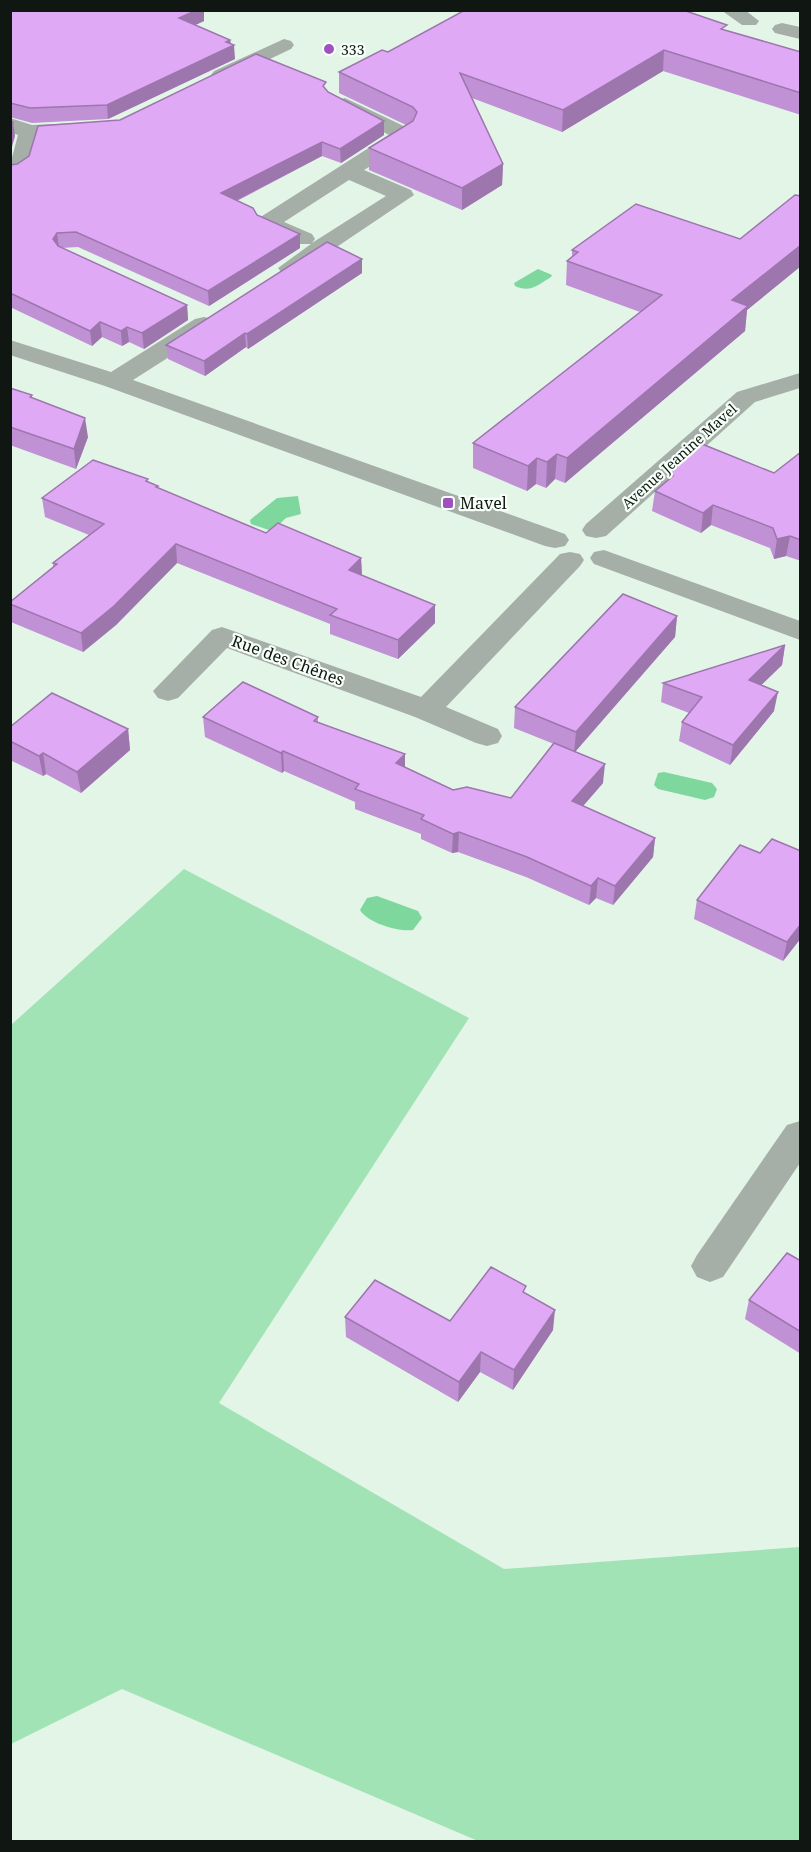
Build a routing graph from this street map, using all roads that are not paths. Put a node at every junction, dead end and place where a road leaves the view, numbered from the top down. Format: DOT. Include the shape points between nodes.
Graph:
graph roads {
  1 [pos="730,10"];
  2 [pos="749,21"];
  3 [pos="284,45"];
  4 [pos="199,86"];
  5 [pos="336,100"];
  6 [pos="103,127"];
  7 [pos="20,128"];
  8 [pos="350,172"];
  9 [pos="10,173"];
  10 [pos="322,248"];
  11 [pos="272,280"];
  12 [pos="208,314"];
  13 [pos="10,347"];
  14 [pos="801,380"];
  15 [pos="114,381"];
  16 [pos="596,530"];
  17 [pos="562,550"];
  18 [pos="603,558"];
  19 [pos="801,632"];
  20 [pos="168,691"];
  21 [pos="426,710"];
  22 [pos="487,736"];
  23 [pos="801,1135"];
  24 [pos="710,1266"];
  1 -- 2 [label="street"];
  3 -- 4 [label="street"];
  5 -- 8 [label="street" via="404,135"];
  6 -- 7 [label="street"];
  7 -- 9 [label="street" via="21,168"];
  8 -- 10 [label="street" via="403,195"];
  8 -- 10 [label="street" via="267,223"];
  10 -- 11 [label="street"];
  12 -- 15 [label="street"];
  13 -- 15 [label="street"];
  14 -- 16 [label="street, Avenue Jeanine Mavel" via="746,397"];
  15 -- 17 [label="street"];
  16 -- 17 [label="street" via="565,531"];
  16 -- 18 [label="street" via="610,542 609,553"];
  17 -- 18 [label="street" via="586,563"];
  17 -- 21 [label="street"];
  18 -- 19 [label="street"];
  20 -- 21 [label="street, Rue des Chênes" via="222,636"];
  21 -- 22 [label="street, Rue des Chênes"];
  23 -- 24 [label="street"];
}
